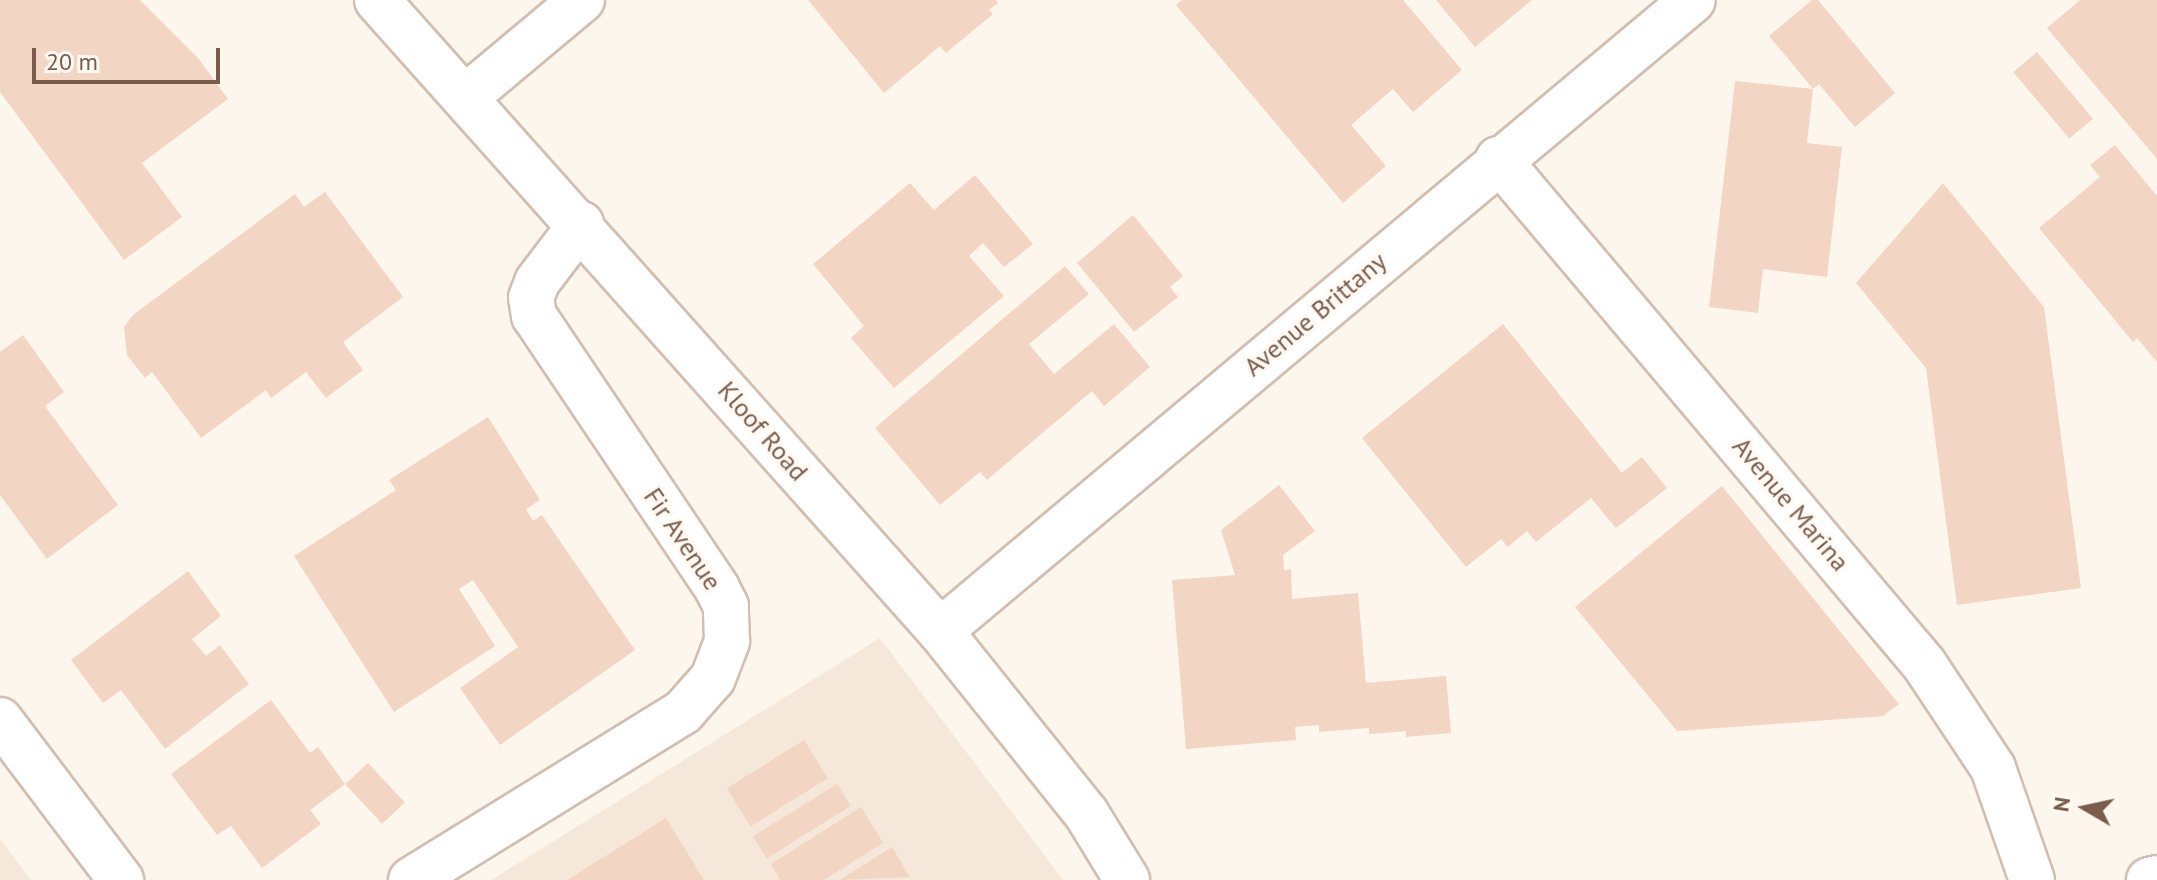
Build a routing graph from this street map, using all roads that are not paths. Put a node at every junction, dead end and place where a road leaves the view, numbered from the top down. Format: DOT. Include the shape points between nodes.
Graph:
graph roads {
  1 [pos="377,0"];
  2 [pos="582,0"];
  3 [pos="1693,0"];
  4 [pos="467,96"];
  5 [pos="1498,159"];
  6 [pos="581,224"];
  7 [pos="940,631"];
  8 [pos="0,720"];
  9 [pos="2157,878"];
  10 [pos="121,880"];
  11 [pos="411,880"];
  12 [pos="1127,880"];
  13 [pos="2032,880"];
  14 [pos="2149,880"];
  1 -- 4 [label="street, Kloof Road"];
  2 -- 4 [label="street"];
  3 -- 5 [label="street, Avenue Brittany"];
  4 -- 6 [label="street, Kloof Road"];
  5 -- 7 [label="street, Avenue Brittany"];
  5 -- 13 [label="street, Avenue Marina" via="1932,673 1993,768"];
  6 -- 7 [label="street, Kloof Road"];
  6 -- 11 [label="street, Fir Avenue" via="537,282 531,298 534,316 717,588 726,606 727,641 713,678 683,712"];
  7 -- 12 [label="street, Kloof Road" via="1086,813"];
  8 -- 10 [label="street"];
  9 -- 14 [label="street"];
}
